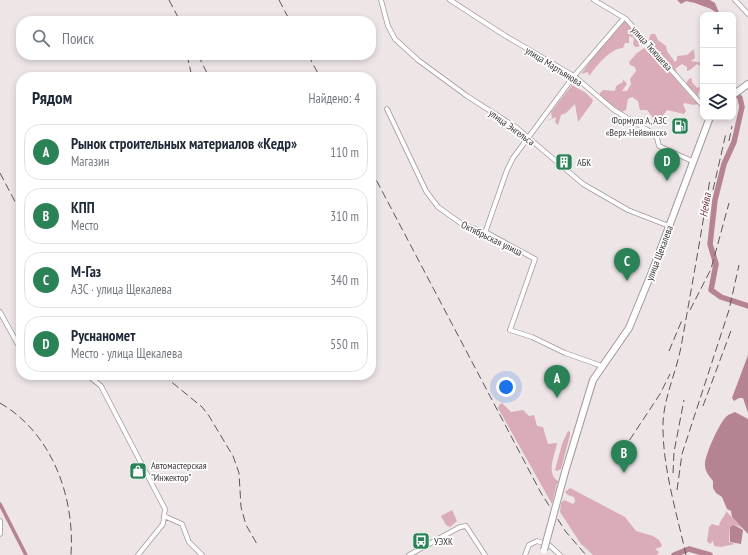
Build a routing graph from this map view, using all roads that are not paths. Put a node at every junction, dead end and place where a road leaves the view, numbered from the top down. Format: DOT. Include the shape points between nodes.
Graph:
graph roads {
  1 [pos="381,0"];
  2 [pos="450,0"];
  3 [pos="594,0"];
  4 [pos="735,0"];
  5 [pos="748,14"];
  6 [pos="624,18"];
  7 [pos="574,76"];
  8 [pos="748,84"];
  9 [pos="736,93"];
  10 [pos="700,103"];
  11 [pos="387,109"];
  12 [pos="709,120"];
  13 [pos="527,137"];
  14 [pos="692,161"];
  15 [pos="669,226"];
  16 [pos="485,233"];
  17 [pos="0,312"];
  18 [pos="16,341"];
  19 [pos="602,366"];
  20 [pos="94,380"];
  21 [pos="164,516"];
  22 [pos="0,521"];
  23 [pos="0,534"];
  24 [pos="543,552"];
  25 [pos="138,555"];
  26 [pos="202,555"];
  27 [pos="409,555"];
  28 [pos="484,555"];
  29 [pos="524,555"];
  30 [pos="560,555"];
  1 -- 13 [label="street, улица Энгельса" via="388,26 400,45"];
  2 -- 7 [label="street, улица Мартьянова"];
  3 -- 6 [label="street, улица Тююшева"];
  4 -- 5 [label="street"];
  6 -- 7 [label="street"];
  6 -- 10 [label="street, улица Тююшева"];
  7 -- 13 [label="street"];
  7 -- 14 [label="street, улица Мартьянова" via="614,110 651,132 657,138 659,146"];
  8 -- 9 [label="main road"];
  11 -- 16 [label="street, Октябрьская улица" via="434,203 462,224"];
  12 -- 14 [label="main road, улица Щекалева"];
  13 -- 15 [label="street, улица Энгельса" via="587,187 628,210"];
  13 -- 16 [label="street" via="507,170"];
  14 -- 15 [label="main road, улица Щекалева"];
  15 -- 19 [label="main road, улица Щекалева" via="629,328"];
  16 -- 19 [label="street, Октябрьская улица" via="534,259 510,330"];
  17 -- 18 [label="street"];
  19 -- 24 [label="main road, улица Щекалева, bridge" via="588,391"];
  20 -- 21 [label="street" via="101,386 164,509"];
  21 -- 25 [label="street" via="163,524"];
  21 -- 26 [label="street" via="182,524 189,542"];
  22 -- 23 [label="street"];
  27 -- 28 [label="street" via="466,526"];
  29 -- 30 [label="street" via="529,545 537,541 549,545"];
}
